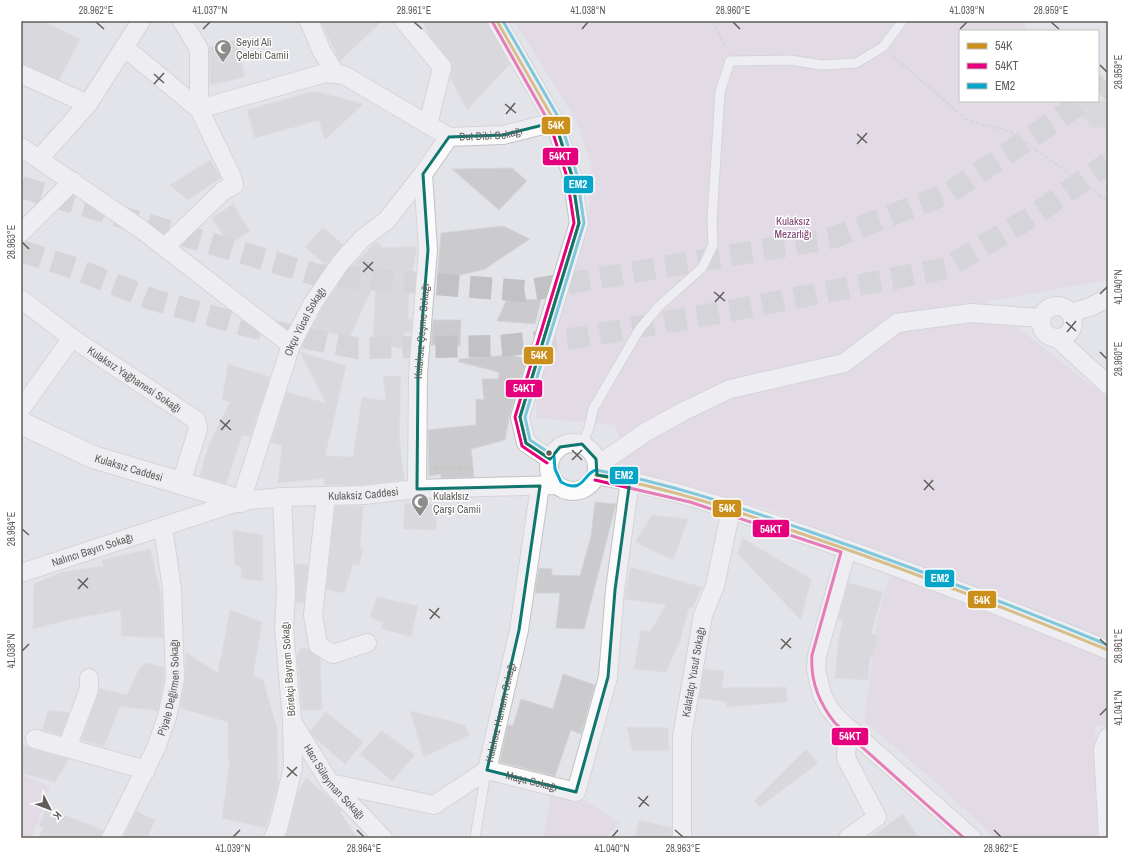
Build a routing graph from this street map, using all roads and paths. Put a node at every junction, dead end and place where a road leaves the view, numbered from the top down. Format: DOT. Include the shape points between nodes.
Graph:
graph roads {
  1 [pos="182,21"];
  2 [pos="309,21"];
  3 [pos="404,21"];
  4 [pos="497,21"];
  5 [pos="713,21"];
  6 [pos="902,21"];
  7 [pos="132,24"];
  8 [pos="124,47"];
  9 [pos="883,47"];
  10 [pos="730,61"];
  11 [pos="21,74"];
  12 [pos="336,74"];
  13 [pos="88,104"];
  14 [pos="199,109"];
  15 [pos="555,122"];
  16 [pos="428,125"];
  17 [pos="449,137"];
  18 [pos="21,147"];
  19 [pos="39,159"];
  20 [pos="423,174"];
  21 [pos="73,181"];
  22 [pos="1108,202"];
  23 [pos="21,233"];
  24 [pos="165,247"];
  25 [pos="1108,298"];
  26 [pos="21,299"];
  27 [pos="1070,313"];
  28 [pos="1041,318"];
  29 [pos="72,338"];
  30 [pos="1057,338"];
  31 [pos="291,345"];
  32 [pos="1108,385"];
  33 [pos="21,409"];
  34 [pos="21,423"];
  35 [pos="582,444"];
  36 [pos="550,459"];
  37 [pos="473,468"];
  38 [pos="417,469"];
  39 [pos="597,470"];
  40 [pos="630,480"];
  41 [pos="188,485"];
  42 [pos="548,486"];
  43 [pos="417,490"];
  44 [pos="326,496"];
  45 [pos="282,497"];
  46 [pos="241,501"];
  47 [pos="731,510"];
  48 [pos="198,515"];
  49 [pos="163,527"];
  50 [pos="847,549"];
  51 [pos="21,573"];
  52 [pos="367,643"];
  53 [pos="1108,650"];
  54 [pos="89,678"];
  55 [pos="292,721"];
  56 [pos="852,731"];
  57 [pos="1108,737"];
  58 [pos="35,739"];
  59 [pos="67,748"];
  60 [pos="146,770"];
  61 [pos="487,770"];
  62 [pos="330,783"];
  63 [pos="111,838"];
  64 [pos="273,838"];
  65 [pos="383,838"];
  66 [pos="475,838"];
  67 [pos="682,838"];
  68 [pos="848,838"];
  69 [pos="972,838"];
  70 [pos="1108,838"];
  1 -- 14 [label="street" via="199,49"];
  2 -- 12 [label="street" via="322,52"];
  3 -- 16 [label="street" via="442,67"];
  4 -- 15 [label="street"];
  5 -- 10 [label="path"];
  6 -- 9 [label="lane"];
  7 -- 8 [label="street"];
  8 -- 13 [label="street"];
  8 -- 14 [label="street"];
  9 -- 10 [label="lane" via="856,63 822,65 790,60"];
  9 -- 22 [label="path" via="967,120 1009,131"];
  10 -- 35 [label="lane" via="720,92 712,219 713,245 702,268 659,306 639,330 593,409"];
  11 -- 13 [label="street"];
  12 -- 14 [label="street" via="325,73"];
  12 -- 16 [label="street, Dut Dibi Sokağı" via="344,75"];
  13 -- 19 [label="street"];
  14 -- 24 [label="street" via="234,185 223,192"];
  15 -- 17 [label="street, Dut Dibi Sokağı" via="503,135"];
  15 -- 36 [label="street" via="572,176 579,223 520,417 526,443"];
  16 -- 17 [label="street, Dut Dibi Sokağı"];
  17 -- 20 [label="street, Okçu Yücel Sokağı"];
  18 -- 19 [label="street"];
  19 -- 21 [label="street"];
  20 -- 31 [label="street, Okçu Yücel Sokağı" via="387,220 362,239 341,262 313,302"];
  20 -- 38 [label="street, Kulaksız Çeşme Sokağı" via="428,250 418,374"];
  21 -- 23 [label="street"];
  21 -- 24 [label="street"];
  24 -- 31 [label="street"];
  25 -- 27 [label="street"];
  26 -- 29 [label="street, Kulaksız Yağhanesi Sokağı"];
  27 -- 28 [label="street" via="1062,306 1056,306 1048,309"];
  27 -- 30 [label="street" via="1072,328"];
  28 -- 30 [label="street" via="1046,334"];
  28 -- 39 [label="street" via="972,313 897,323 844,363 730,389 684,411 646,432"];
  29 -- 33 [label="street"];
  29 -- 41 [label="street, Kulaksız Yağhanesi Sokağı" via="196,420 198,428"];
  30 -- 32 [label="street"];
  31 -- 46 [label="street, Okçu Yücel Sokağı"];
  34 -- 41 [label="street, Kulaksız Caddesi" via="93,457"];
  35 -- 36 [label="street" via="560,447"];
  35 -- 39 [label="street" via="593,452"];
  36 -- 42 [label="street"];
  37 -- 38 [label="path"];
  38 -- 43 [label="street, Kulaksız Çeşme Sokağı"];
  39 -- 40 [label="street"];
  39 -- 42 [label="street" via="593,482 579,491"];
  40 -- 47 [label="street"];
  40 -- 61 [label="street, Maşa Sokağı" via="615,590 608,677 576,792"];
  41 -- 46 [label="street, Kulaksız Caddesi"];
  41 -- 48 [label="street"];
  42 -- 43 [label="street, Kulaksiz Caddesi"];
  42 -- 61 [label="street, Kulaksız Hamamı Sokağı"];
  43 -- 44 [label="street, Kulaksiz Caddesi"];
  44 -- 45 [label="street, Kulaksiz Caddesi"];
  44 -- 52 [label="street" via="313,615 318,645 333,654"];
  45 -- 46 [label="street, Kulaksiz Caddesi"];
  45 -- 55 [label="street, Börekçi Bayram Sokağı" via="286,592 284,628"];
  46 -- 48 [label="street, Kulaksiz Caddesi"];
  47 -- 50 [label="street"];
  47 -- 67 [label="street, Kalafatçı Yusuf Sokağı" via="714,586 703,615 682,737"];
  48 -- 49 [label="street, Nalıncı Bayırı Sokağı"];
  49 -- 51 [label="street, Nalıncı Bayırı Sokağı"];
  49 -- 60 [label="street, Piyale Değirmen Sokağı" via="172,589 175,679 167,717"];
  50 -- 53 [label="street"];
  50 -- 56 [label="street" via="817,656 816,669 822,695 829,708"];
  54 -- 59 [label="street" via="89,689"];
  55 -- 62 [label="street, Hacı Süleyman Sokağı"];
  55 -- 64 [label="street, Börekçi Bayram Sokağı" via="293,768 278,828"];
  56 -- 68 [label="street" via="847,741 846,758 877,818"];
  56 -- 69 [label="street"];
  57 -- 70 [label="street" via="1103,749"];
  58 -- 59 [label="street"];
  59 -- 60 [label="street"];
  60 -- 63 [label="street, Piyale Değirmen Sokağı"];
  61 -- 62 [label="street, Kulaksız Hamamı Sokağı" via="434,805"];
  61 -- 66 [label="lane"];
  62 -- 65 [label="street, Hacı Süleyman Sokağı"];
}
